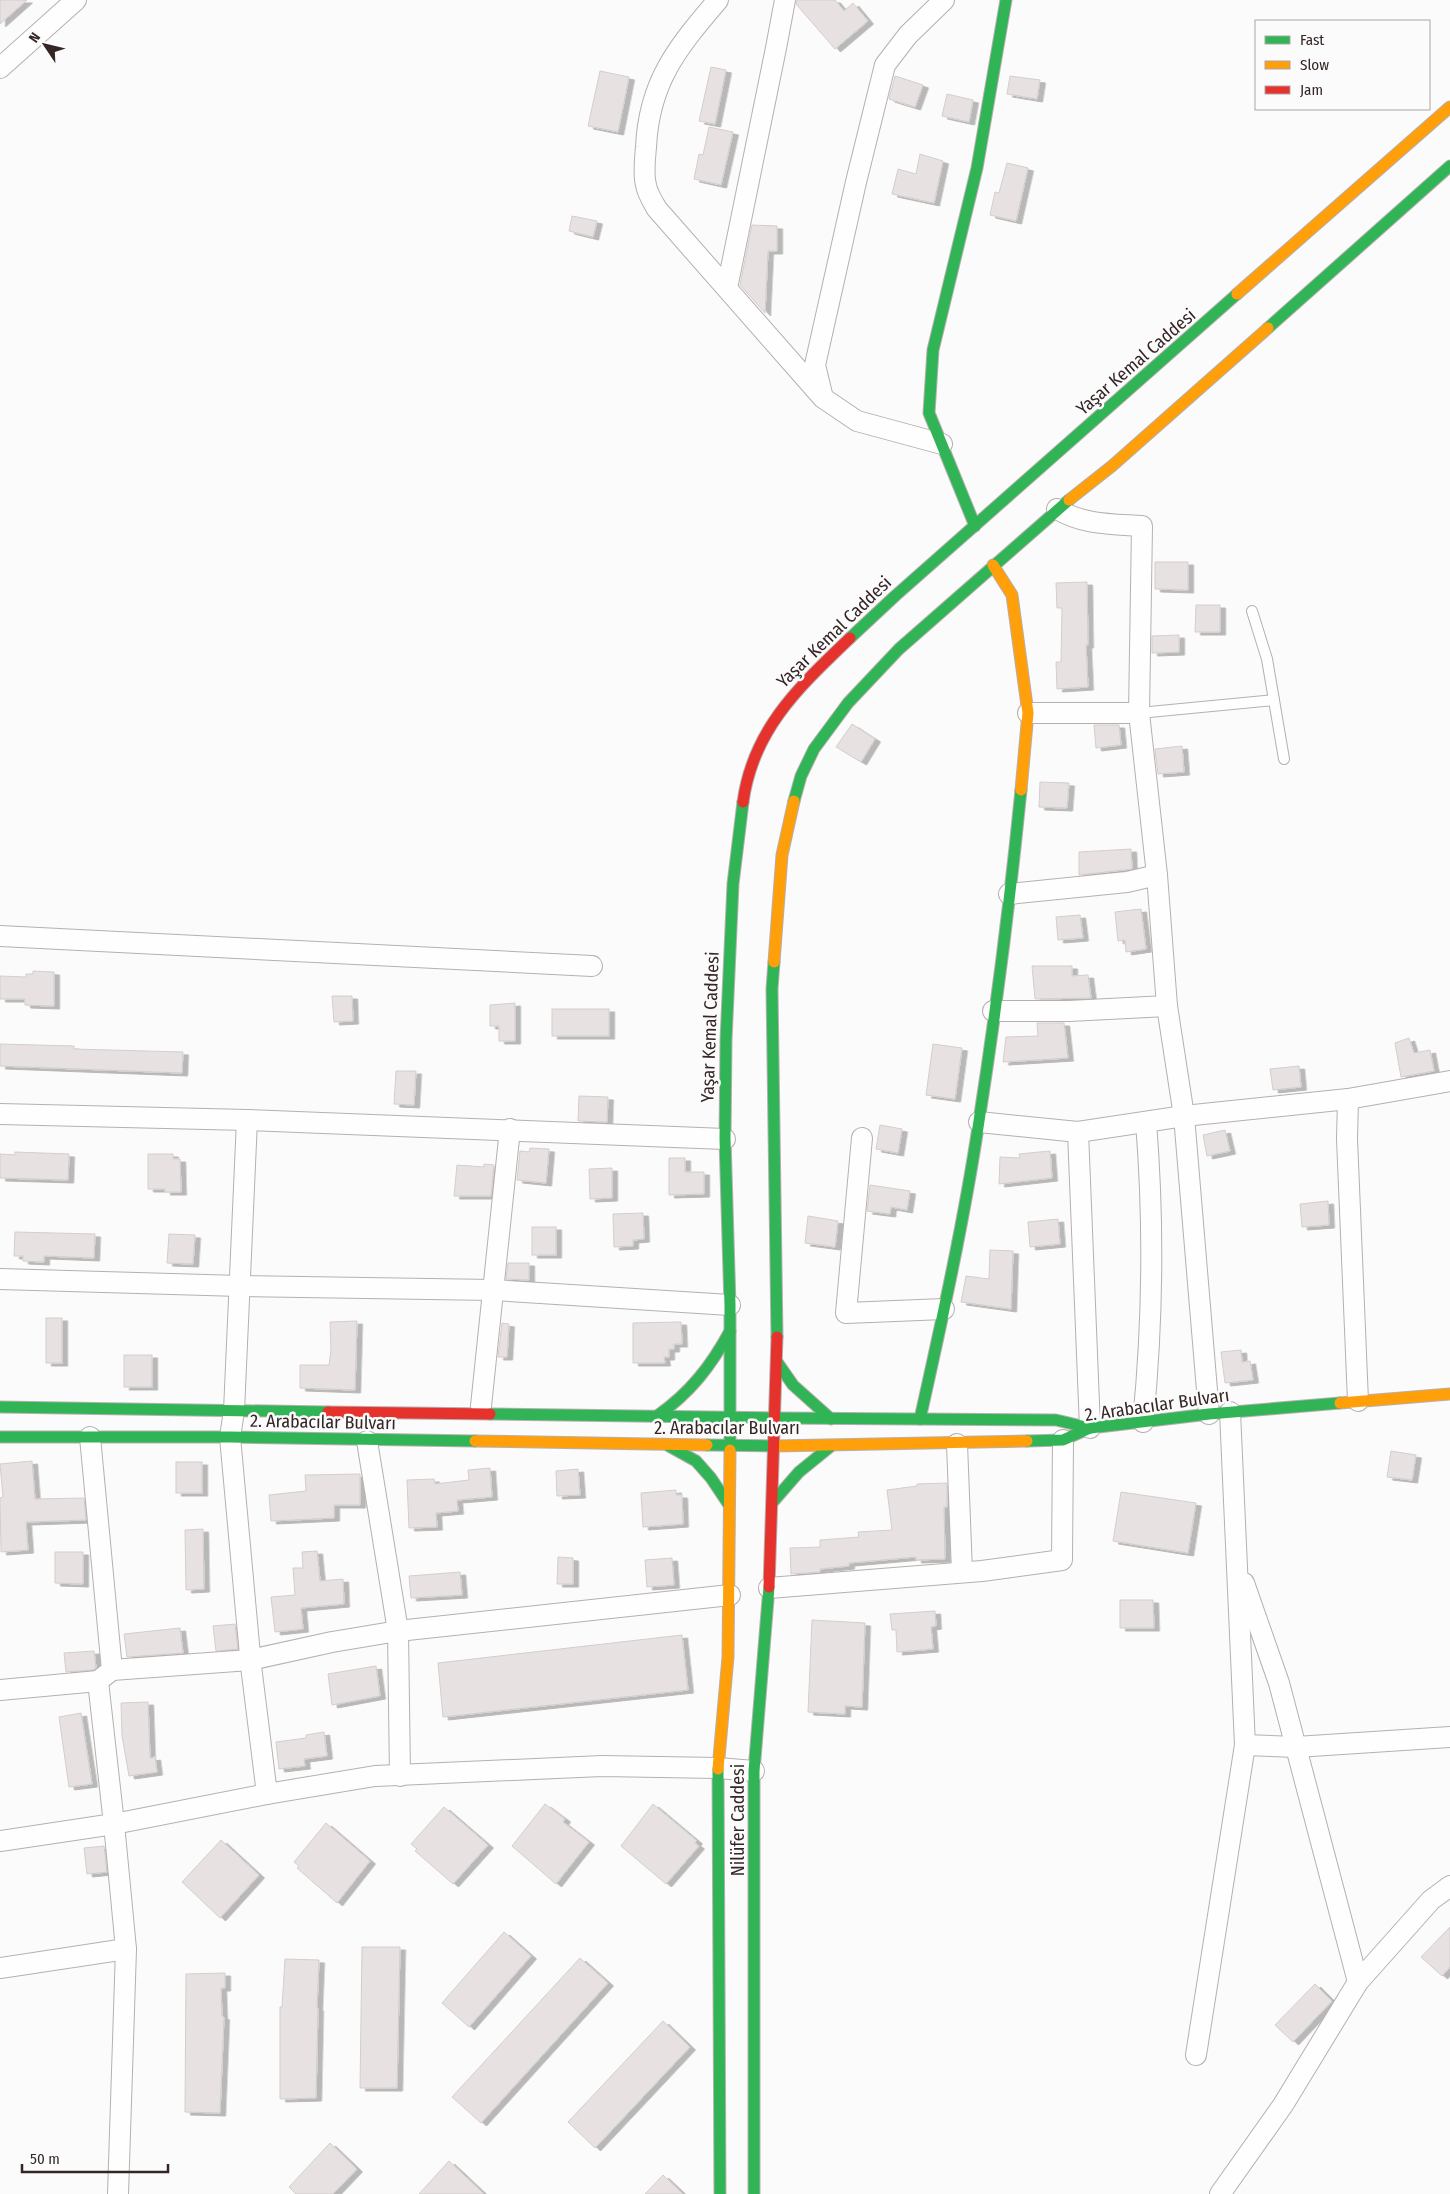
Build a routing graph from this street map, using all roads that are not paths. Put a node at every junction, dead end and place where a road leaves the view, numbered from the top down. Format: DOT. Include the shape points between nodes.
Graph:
graph roads {
  1 [pos="76,0"];
  2 [pos="718,0"];
  3 [pos="785,0"];
  4 [pos="944,0"];
  5 [pos="1006,0"];
  6 [pos="0,68"];
  7 [pos="1450,107"];
  8 [pos="1450,166"];
  9 [pos="727,288"];
  10 [pos="823,398"];
  11 [pos="942,444"];
  12 [pos="1057,509"];
  13 [pos="975,526"];
  14 [pos="993,565"];
  15 [pos="1252,611"];
  16 [pos="1274,700"];
  17 [pos="1028,713"];
  18 [pos="1140,714"];
  19 [pos="1284,759"];
  20 [pos="1157,875"];
  21 [pos="1009,894"];
  22 [pos="0,936"];
  23 [pos="592,966"];
  24 [pos="1167,1006"];
  25 [pos="993,1011"];
  26 [pos="1450,1081"];
  27 [pos="1348,1099"];
  28 [pos="0,1114"];
  29 [pos="1184,1116"];
  30 [pos="247,1120"];
  31 [pos="979,1122"];
  32 [pos="1146,1122"];
  33 [pos="510,1129"];
  34 [pos="1078,1132"];
  35 [pos="862,1138"];
  36 [pos="725,1139"];
  37 [pos="0,1279"];
  38 [pos="240,1286"];
  39 [pos="493,1290"];
  40 [pos="730,1305"];
  41 [pos="944,1309"];
  42 [pos="730,1331"];
  43 [pos="777,1362"];
  44 [pos="1450,1394"];
  45 [pos="1358,1401"];
  46 [pos="481,1406"];
  47 [pos="0,1407"];
  48 [pos="234,1411"];
  49 [pos="1230,1412"];
  50 [pos="1209,1414"];
  51 [pos="657,1416"];
  52 [pos="729,1416"];
  53 [pos="776,1418"];
  54 [pos="831,1419"];
  55 [pos="920,1419"];
  56 [pos="1144,1422"];
  57 [pos="1090,1428"];
  58 [pos="0,1437"];
  59 [pos="90,1437"];
  60 [pos="230,1437"];
  61 [pos="1063,1440"];
  62 [pos="367,1441"];
  63 [pos="957,1444"];
  64 [pos="668,1445"];
  65 [pos="729,1446"];
  66 [pos="774,1446"];
  67 [pos="831,1446"];
  68 [pos="772,1503"];
  69 [pos="729,1505"];
  70 [pos="1237,1562"];
  71 [pos="962,1572"];
  72 [pos="769,1588"];
  73 [pos="730,1595"];
  74 [pos="398,1631"];
  75 [pos="250,1660"];
  76 [pos="105,1676"];
  77 [pos="0,1690"];
  78 [pos="1450,1737"];
  79 [pos="1245,1745"];
  80 [pos="1296,1747"];
  81 [pos="718,1768"];
  82 [pos="754,1771"];
  83 [pos="400,1776"];
  84 [pos="267,1794"];
  85 [pos="114,1824"];
  86 [pos="0,1842"];
  87 [pos="1450,1886"];
  88 [pos="126,1949"];
  89 [pos="0,1968"];
  90 [pos="1358,1982"];
  91 [pos="1196,2055"];
  92 [pos="118,2194"];
  93 [pos="720,2194"];
  94 [pos="754,2194"];
  95 [pos="1220,2194"];
  1 -- 6 [label="street"];
  2 -- 9 [label="street" via="689,34 662,76 653,99 647,121 646,185 657,209"];
  3 -- 9 [label="street"];
  4 -- 10 [label="street" via="885,65 815,366"];
  5 -- 11 [label="main road" via="977,168 933,350 929,412"];
  7 -- 13 [label="main road, Yaşar Kemal Caddesi"];
  8 -- 12 [label="main road" via="1112,466"];
  9 -- 10 [label="street"];
  10 -- 11 [label="street" via="857,422"];
  11 -- 13 [label="main road"];
  12 -- 14 [label="main road"];
  12 -- 18 [label="street" via="1086,522 1142,526"];
  13 -- 36 [label="main road, Yaşar Kemal Caddesi" via="802,684 772,722 752,762 743,800 733,884"];
  14 -- 17 [label="main road" via="1012,595"];
  14 -- 43 [label="main road" via="898,649 848,703 814,749 801,776 791,811 782,855 772,989"];
  15 -- 16 [label="lane" via="1267,658"];
  16 -- 18 [label="lane"];
  16 -- 19 [label="lane"];
  17 -- 18 [label="street"];
  17 -- 21 [label="main road"];
  18 -- 20 [label="street"];
  20 -- 21 [label="street" via="1127,882"];
  20 -- 24 [label="street"];
  21 -- 25 [label="main road"];
  22 -- 23 [label="street"];
  24 -- 25 [label="street"];
  24 -- 29 [label="street"];
  25 -- 31 [label="main road"];
  26 -- 27 [label="street"];
  27 -- 29 [label="street"];
  27 -- 45 [label="street"];
  28 -- 30 [label="street"];
  29 -- 32 [label="street"];
  29 -- 50 [label="street"];
  30 -- 33 [label="street"];
  30 -- 38 [label="street"];
  31 -- 34 [label="street"];
  31 -- 41 [label="main road"];
  32 -- 34 [label="street"];
  32 -- 56 [label="street" via="1151,1187 1152,1284"];
  33 -- 36 [label="street"];
  33 -- 39 [label="street"];
  34 -- 57 [label="street"];
  35 -- 41 [label="street" via="846,1313"];
  36 -- 40 [label="main road, Yaşar Kemal Caddesi"];
  37 -- 38 [label="street"];
  38 -- 39 [label="street"];
  38 -- 48 [label="street"];
  39 -- 40 [label="street"];
  39 -- 46 [label="street"];
  40 -- 42 [label="main road, Yaşar Kemal Caddesi"];
  41 -- 55 [label="main road"];
  42 -- 51 [label="main road" via="715,1360 699,1381"];
  42 -- 52 [label="main road, Yaşar Kemal Caddesi"];
  43 -- 53 [label="main road"];
  43 -- 54 [label="main road" via="793,1385"];
  44 -- 45 [label="main road, 2. Arabacılar Bulvarı"];
  45 -- 49 [label="main road, 2. Arabacılar Bulvarı"];
  47 -- 48 [label="main road"];
  48 -- 51 [label="main road"];
  48 -- 60 [label="street"];
  49 -- 50 [label="main road, 2. Arabacılar Bulvarı"];
  49 -- 70 [label="street"];
  50 -- 56 [label="main road, 2. Arabacılar Bulvarı"];
  51 -- 52 [label="main road"];
  52 -- 53 [label="main road"];
  52 -- 65 [label="main road, Yaşar Kemal Caddesi"];
  53 -- 54 [label="main road"];
  53 -- 66 [label="main road"];
  54 -- 55 [label="main road"];
  55 -- 57 [label="main road" via="1056,1420"];
  56 -- 57 [label="main road, 2. Arabacılar Bulvarı"];
  57 -- 61 [label="main road, 2. Arabacılar Bulvarı"];
  58 -- 59 [label="main road, 2. Arabacılar Bulvarı"];
  59 -- 60 [label="main road, 2. Arabacılar Bulvarı"];
  59 -- 76 [label="street"];
  60 -- 62 [label="main road, 2. Arabacılar Bulvarı"];
  60 -- 75 [label="street"];
  61 -- 63 [label="main road, 2. Arabacılar Bulvarı"];
  61 -- 71 [label="street" via="1062,1560"];
  62 -- 64 [label="main road, 2. Arabacılar Bulvarı"];
  62 -- 74 [label="street"];
  63 -- 67 [label="main road, 2. Arabacılar Bulvarı"];
  63 -- 71 [label="street"];
  64 -- 65 [label="main road, 2. Arabacılar Bulvarı"];
  64 -- 69 [label="main road" via="696,1461"];
  65 -- 66 [label="main road, 2. Arabacılar Bulvarı"];
  65 -- 69 [label="main road, Yaşar Kemal Caddesi"];
  66 -- 67 [label="main road, 2. Arabacılar Bulvarı"];
  66 -- 68 [label="main road, Nilüfer Caddesi"];
  67 -- 68 [label="main road" via="806,1462"];
  68 -- 72 [label="main road, Nilüfer Caddesi"];
  69 -- 73 [label="main road, Yaşar Kemal Caddesi"];
  70 -- 79 [label="street"];
  70 -- 80 [label="street" via="1279,1683"];
  71 -- 72 [label="street"];
  72 -- 82 [label="main road, Nilüfer Caddesi"];
  73 -- 74 [label="street"];
  73 -- 81 [label="main road, Yaşar Kemal Caddesi"];
  74 -- 75 [label="street"];
  74 -- 83 [label="street"];
  75 -- 76 [label="street"];
  75 -- 84 [label="street"];
  76 -- 77 [label="street"];
  76 -- 85 [label="street"];
  78 -- 80 [label="street"];
  79 -- 80 [label="street"];
  79 -- 91 [label="street"];
  80 -- 90 [label="street"];
  81 -- 82 [label="street"];
  81 -- 83 [label="street" via="602,1766"];
  81 -- 93 [label="main road, Yaşar Kemal Caddesi"];
  82 -- 94 [label="main road, Nilüfer Caddesi"];
  83 -- 84 [label="street" via="375,1776"];
  84 -- 85 [label="street"];
  85 -- 86 [label="street"];
  85 -- 88 [label="street"];
  87 -- 90 [label="street" via="1431,1900"];
  88 -- 89 [label="street"];
  88 -- 92 [label="street"];
  90 -- 95 [label="street" via="1283,2105"];
}
